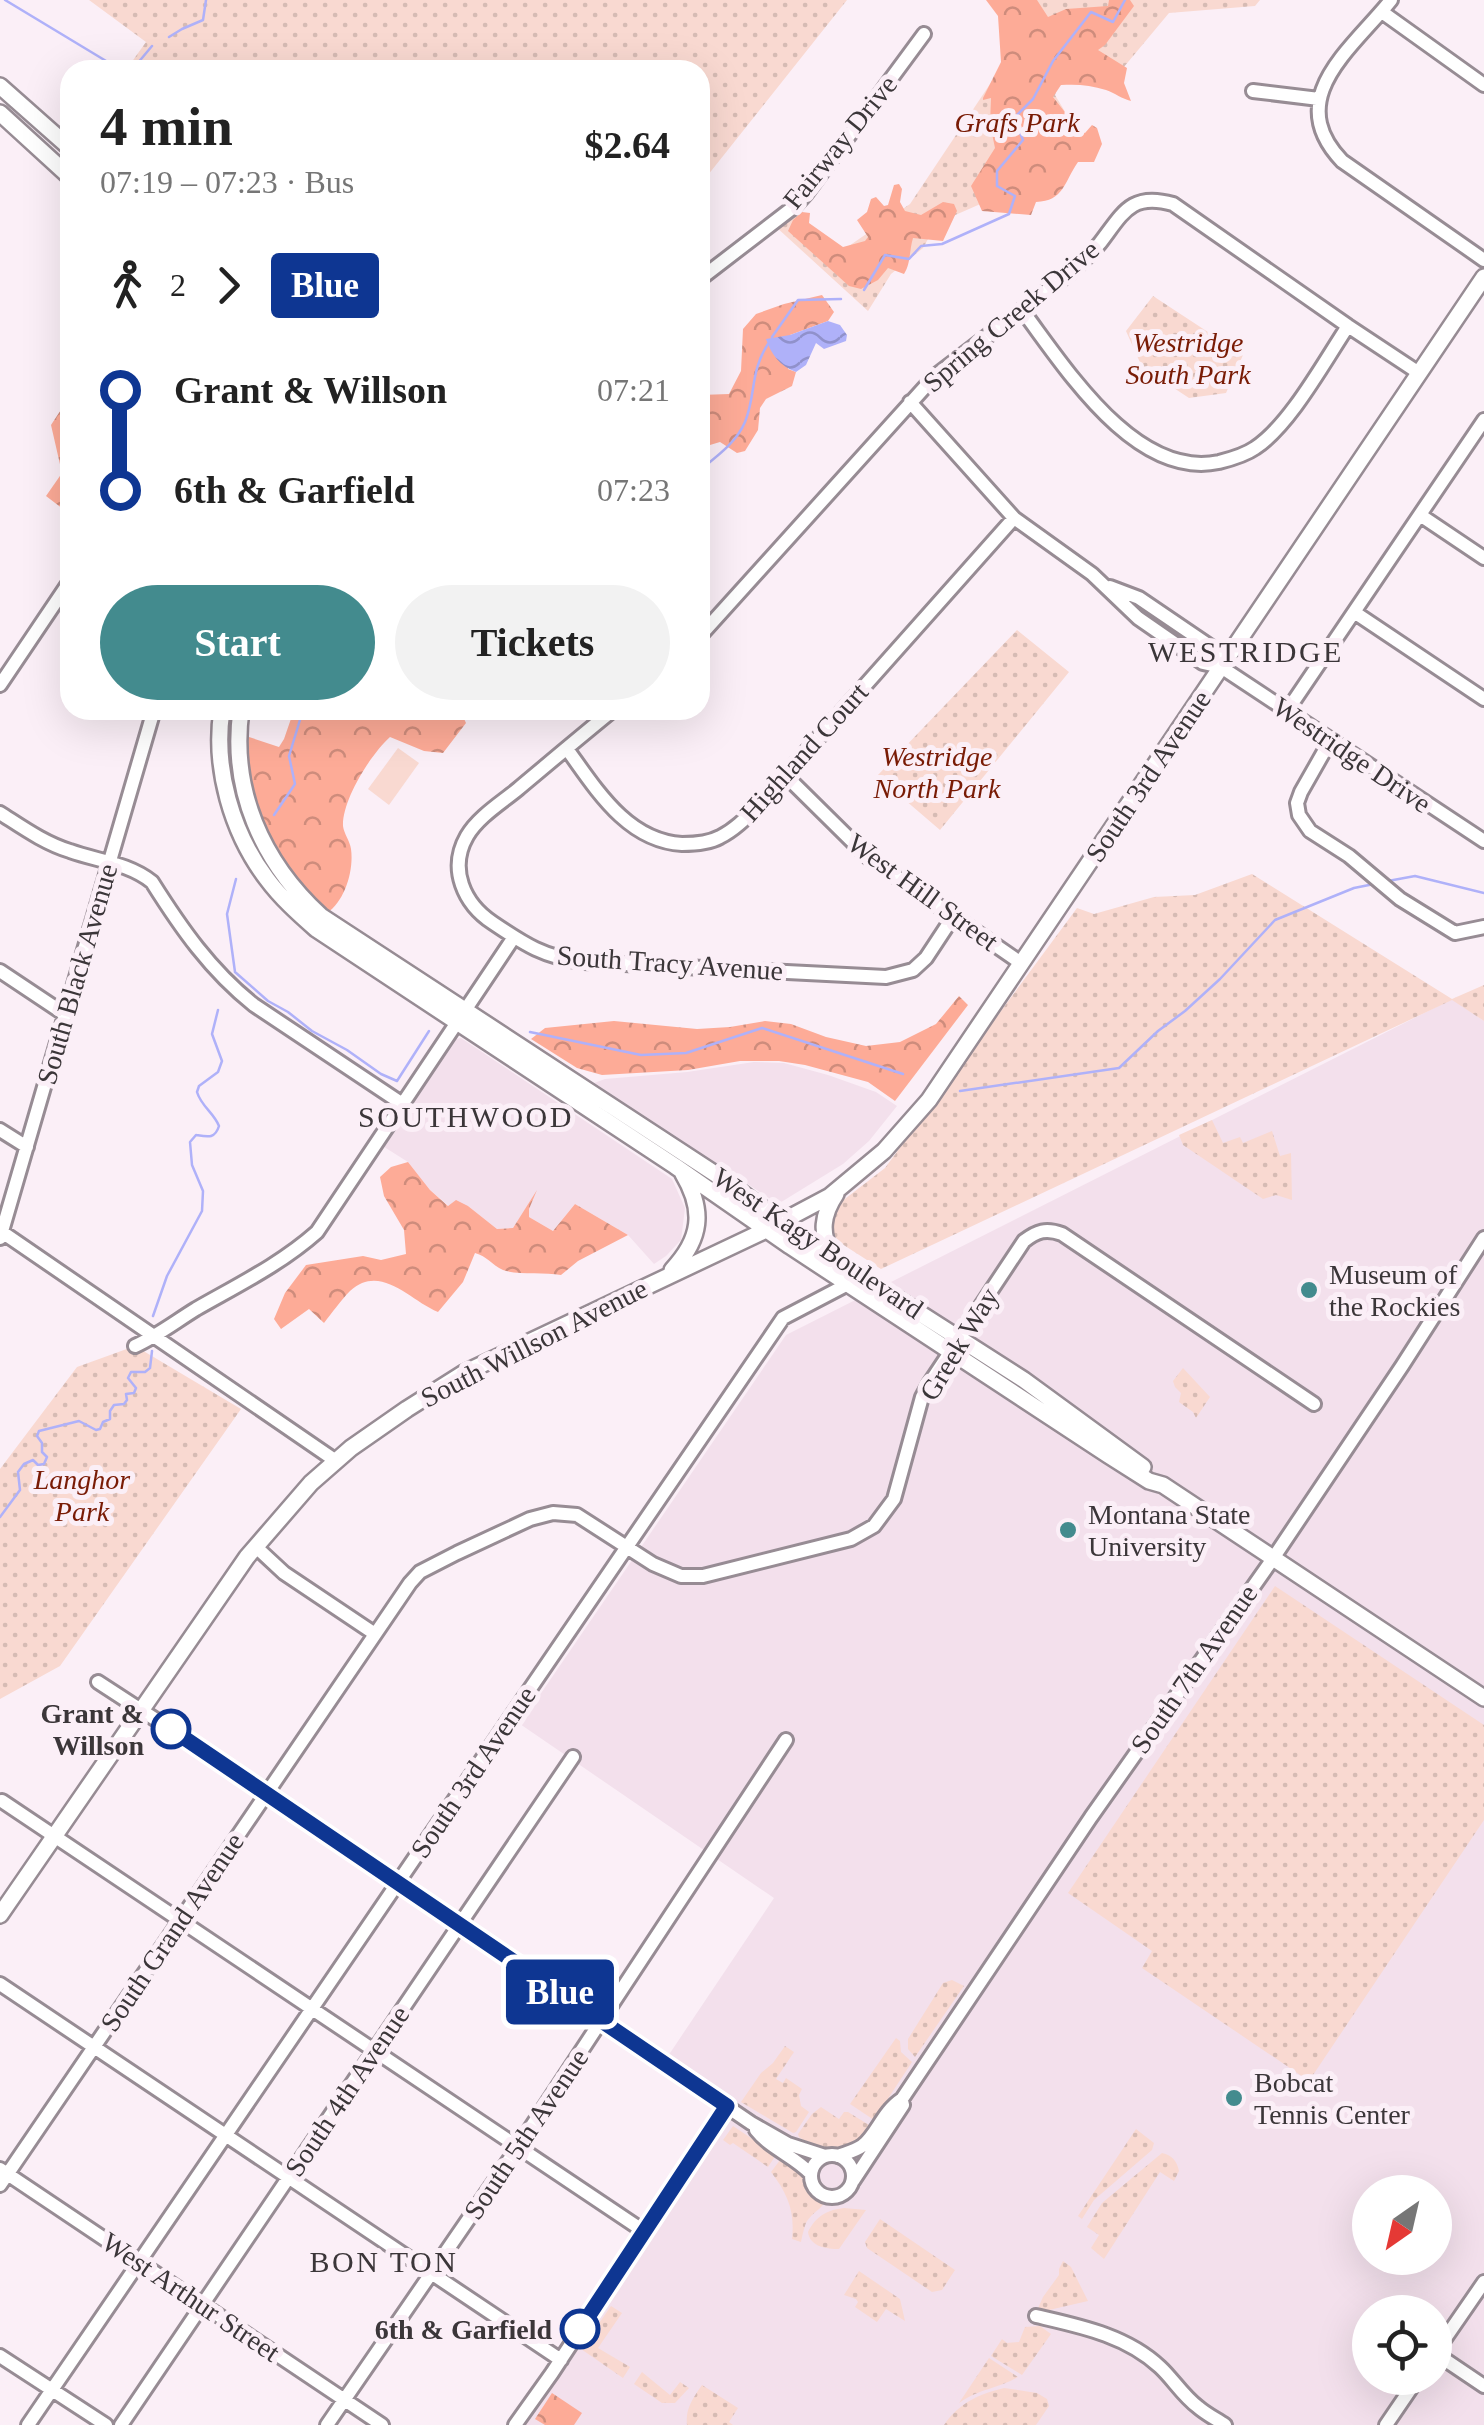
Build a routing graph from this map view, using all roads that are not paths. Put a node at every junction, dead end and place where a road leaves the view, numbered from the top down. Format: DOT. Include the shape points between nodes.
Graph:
graph roads {
  1 [pos="1391,0"];
  2 [pos="1382,12"];
  3 [pos="924,34"];
  4 [pos="1484,85"];
  5 [pos="0,86"];
  6 [pos="1252,91"];
  7 [pos="1319,99"];
  8 [pos="0,113"];
  9 [pos="60,139"];
  10 [pos="60,168"];
  11 [pos="1484,260"];
  12 [pos="710,271"];
  13 [pos="1484,277"];
  14 [pos="1022,310"];
  15 [pos="1348,326"];
  16 [pos="1419,373"];
  17 [pos="910,402"];
  18 [pos="1484,420"];
  19 [pos="1420,515"];
  20 [pos="1014,518"];
  21 [pos="1484,558"];
  22 [pos="60,596"];
  23 [pos="1354,612"];
  24 [pos="710,625"];
  25 [pos="1221,667"];
  26 [pos="0,686"];
  27 [pos="1484,699"];
  28 [pos="1286,711"];
  29 [pos="151,720"];
  30 [pos="221,720"];
  31 [pos="240,720"];
  32 [pos="601,720"];
  33 [pos="1330,741"];
  34 [pos="566,748"];
  35 [pos="785,775"];
  36 [pos="0,812"];
  37 [pos="1484,841"];
  38 [pos="109,862"];
  39 [pos="953,917"];
  40 [pos="1484,927"];
  41 [pos="514,937"];
  42 [pos="1021,963"];
  43 [pos="0,971"];
  44 [pos="66,1015"];
  45 [pos="461,1017"];
  46 [pos="404,1105"];
  47 [pos="0,1130"];
  48 [pos="27,1148"];
  49 [pos="682,1170"];
  50 [pos="837,1192"];
  51 [pos="773,1226"];
  52 [pos="1,1235"];
  53 [pos="1484,1238"];
  54 [pos="834,1260"];
  55 [pos="666,1276"];
  56 [pos="848,1284"];
  57 [pos="959,1336"];
  58 [pos="155,1337"];
  59 [pos="135,1346"];
  60 [pos="949,1351"];
  61 [pos="1314,1404"];
  62 [pos="336,1461"];
  63 [pos="1163,1486"];
  64 [pos="256,1546"];
  65 [pos="626,1547"];
  66 [pos="1272,1560"];
  67 [pos="375,1634"];
  68 [pos="98,1682"];
  69 [pos="1484,1698"];
  70 [pos="142,1710"];
  71 [pos="786,1740"];
  72 [pos="573,1757"];
  73 [pos="266,1793"];
  74 [pos="2,1801"];
  75 [pos="54,1836"];
  76 [pos="398,1883"];
  77 [pos="0,1915"];
  78 [pos="180,1921"];
  79 [pos="460,1925"];
  80 [pos="0,1984"];
  81 [pos="311,2008"];
  82 [pos="602,2021"];
  83 [pos="94,2047"];
  84 [pos="374,2051"];
  85 [pos="902,2099"];
  86 [pos="727,2106"];
  87 [pos="751,2124"];
  88 [pos="226,2136"];
  89 [pos="518,2147"];
  90 [pos="832,2156"];
  91 [pos="811,2174"];
  92 [pos="2,2176"];
  93 [pos="288,2178"];
  94 [pos="852,2181"];
  95 [pos="645,2232"];
  96 [pos="139,2262"];
  97 [pos="431,2272"];
  98 [pos="1484,2282"];
  99 [pos="202,2304"];
  100 [pos="1036,2316"];
  101 [pos="1452,2328"];
  102 [pos="0,2356"];
  103 [pos="560,2360"];
  104 [pos="1452,2364"];
  105 [pos="1484,2386"];
  106 [pos="52,2390"];
  107 [pos="1406,2395"];
  108 [pos="344,2400"];
  109 [pos="28,2425"];
  110 [pos="106,2425"];
  111 [pos="121,2425"];
  112 [pos="327,2425"];
  113 [pos="382,2425"];
  114 [pos="515,2425"];
  115 [pos="1225,2425"];
  116 [pos="1386,2425"];
  1 -- 2 [label="street"];
  2 -- 4 [label="street"];
  2 -- 7 [label="street" via="1331,71"];
  3 -- 12 [label="street, Fairway Drive" via="806,194"];
  5 -- 9 [label="main road"];
  6 -- 7 [label="street"];
  7 -- 11 [label="street" via="1321,129 1342,161"];
  8 -- 10 [label="main road"];
  13 -- 16 [label="main road, South 3rd Avenue"];
  14 -- 15 [label="street, Spring Creek Drive" via="1091,254 1123,212 1148,200 1172,204"];
  14 -- 15 [label="street" via="1111,420 1166,457 1209,464 1254,449 1270,435"];
  14 -- 17 [label="street, Spring Creek Drive"];
  15 -- 16 [label="street, Spring Creek Drive"];
  16 -- 25 [label="main road, South 3rd Avenue"];
  17 -- 20 [label="street, Westridge Drive"];
  17 -- 24 [label="street, Spring Creek Drive"];
  18 -- 19 [label="street"];
  19 -- 21 [label="street"];
  19 -- 23 [label="street"];
  20 -- 25 [label="street, Westridge Drive" via="1102,584 1139,598 1217,650"];
  20 -- 35 [label="street, Highland Court"];
  22 -- 26 [label="street"];
  23 -- 27 [label="street"];
  23 -- 28 [label="street"];
  25 -- 28 [label="street, Westridge Drive"];
  25 -- 42 [label="main road, South 3rd Avenue"];
  28 -- 33 [label="street, Westridge Drive"];
  29 -- 38 [label="street, South Black Avenue"];
  30 -- 45 [label="main road" via="226,788 242,837 268,880 316,929"];
  31 -- 45 [label="main road" via="238,764 272,861 321,916"];
  32 -- 34 [label="street"];
  33 -- 37 [label="street, Westridge Drive"];
  33 -- 40 [label="street" via="1297,803 1310,831 1455,933"];
  34 -- 35 [label="street, Highland Court" via="631,826 673,843 728,833"];
  34 -- 41 [label="street" via="474,826 462,846 464,894"];
  35 -- 39 [label="street, West Hill Street" via="868,858"];
  36 -- 38 [label="street" via="50,843"];
  38 -- 44 [label="street, South Black Avenue"];
  38 -- 46 [label="street" via="152,882 195,947 254,1005"];
  39 -- 41 [label="street, South Tracy Avenue" via="913,970 886,977 571,961"];
  39 -- 42 [label="street, West Hill Street"];
  41 -- 45 [label="street"];
  42 -- 50 [label="main road, South 3rd Avenue" via="929,1100"];
  43 -- 44 [label="street"];
  44 -- 48 [label="street, South Black Avenue"];
  45 -- 46 [label="street"];
  45 -- 49 [label="main road, West Kagy Boulevard"];
  45 -- 51 [label="main road, West Kagy Boulevard" via="726,1182"];
  46 -- 58 [label="street" via="317,1232"];
  47 -- 48 [label="street"];
  48 -- 52 [label="street, South Black Avenue"];
  49 -- 51 [label="main road, West Kagy Boulevard"];
  49 -- 55 [label="main road" via="698,1222 691,1246"];
  50 -- 51 [label="main road, South 3rd Avenue"];
  50 -- 54 [label="main road" via="823,1225"];
  51 -- 54 [label="main road, West Kagy Boulevard"];
  51 -- 55 [label="main road, South Willson Avenue"];
  51 -- 56 [label="main road, West Kagy Boulevard"];
  52 -- 58 [label="street"];
  53 -- 66 [label="street, South 7th Avenue"];
  54 -- 57 [label="main road, West Kagy Boulevard"];
  55 -- 62 [label="main road, South Willson Avenue" via="464,1372"];
  56 -- 60 [label="main road, West Kagy Boulevard"];
  56 -- 65 [label="street, South 3rd Avenue" via="784,1318"];
  57 -- 60 [label="street, Greek Way"];
  57 -- 61 [label="street, Greek Way" via="1024,1241 1048,1230"];
  57 -- 63 [label="main road, West Kagy Boulevard" via="1075,1415"];
  58 -- 59 [label="street"];
  58 -- 62 [label="street"];
  60 -- 63 [label="main road, West Kagy Boulevard"];
  60 -- 65 [label="street, Greek Way" via="922,1397 894,1500 882,1520 859,1536 703,1576 671,1574"];
  62 -- 64 [label="main road, South Willson Avenue"];
  63 -- 66 [label="main road, West Kagy Boulevard"];
  64 -- 67 [label="street"];
  64 -- 70 [label="main road, South Willson Avenue"];
  65 -- 67 [label="street, South Grand Avenue" via="577,1515 540,1515 420,1572"];
  65 -- 76 [label="street, South 3rd Avenue"];
  66 -- 69 [label="main road, West Kagy Boulevard"];
  66 -- 85 [label="street, South 7th Avenue"];
  67 -- 73 [label="street, South Grand Avenue"];
  68 -- 70 [label="street"];
  70 -- 73 [label="street"];
  70 -- 75 [label="main road, South Willson Avenue"];
  71 -- 82 [label="street, South 5th Avenue"];
  72 -- 79 [label="street, South 4th Avenue"];
  73 -- 76 [label="street"];
  73 -- 78 [label="street, South Grand Avenue"];
  74 -- 75 [label="street"];
  75 -- 77 [label="main road, South Willson Avenue"];
  75 -- 78 [label="street"];
  76 -- 79 [label="street"];
  76 -- 81 [label="street, South 3rd Avenue"];
  78 -- 81 [label="street"];
  78 -- 83 [label="street, South Grand Avenue"];
  79 -- 82 [label="street"];
  79 -- 84 [label="street, South 4th Avenue"];
  80 -- 83 [label="street"];
  81 -- 84 [label="street"];
  81 -- 88 [label="street, South 3rd Avenue"];
  82 -- 86 [label="street"];
  82 -- 89 [label="street, South 5th Avenue"];
  83 -- 88 [label="street"];
  83 -- 92 [label="street, South Grand Avenue"];
  84 -- 89 [label="street"];
  84 -- 93 [label="street, South 4th Avenue"];
  85 -- 90 [label="street, South 7th Avenue" via="859,2148"];
  85 -- 94 [label="street, South 7th Avenue"];
  86 -- 87 [label="street"];
  86 -- 95 [label="street"];
  87 -- 90 [label="street" via="788,2144"];
  87 -- 91 [label="street"];
  88 -- 93 [label="street"];
  88 -- 96 [label="street, South 3rd Avenue"];
  89 -- 95 [label="street"];
  89 -- 97 [label="street, South 5th Avenue"];
  90 -- 91 [label="street" via="816,2162"];
  90 -- 94 [label="street" via="848,2162"];
  91 -- 94 [label="street" via="826,2197 846,2193"];
  92 -- 96 [label="street, West Arthur Street"];
  93 -- 97 [label="street"];
  93 -- 99 [label="street, South 4th Avenue"];
  95 -- 103 [label="street"];
  96 -- 99 [label="street, West Arthur Street"];
  96 -- 106 [label="street, South 3rd Avenue"];
  97 -- 103 [label="street"];
  97 -- 108 [label="street, South 5th Avenue"];
  98 -- 101 [label="street"];
  99 -- 108 [label="street, West Arthur Street"];
  99 -- 111 [label="street, South 4th Avenue"];
  100 -- 115 [label="street" via="1140,2351"];
  102 -- 106 [label="street"];
  103 -- 114 [label="street"];
  104 -- 105 [label="street"];
  106 -- 109 [label="street, South 3rd Avenue"];
  106 -- 110 [label="street"];
  107 -- 116 [label="street"];
  108 -- 112 [label="street, South 5th Avenue"];
  108 -- 113 [label="street, West Arthur Street"];
}
